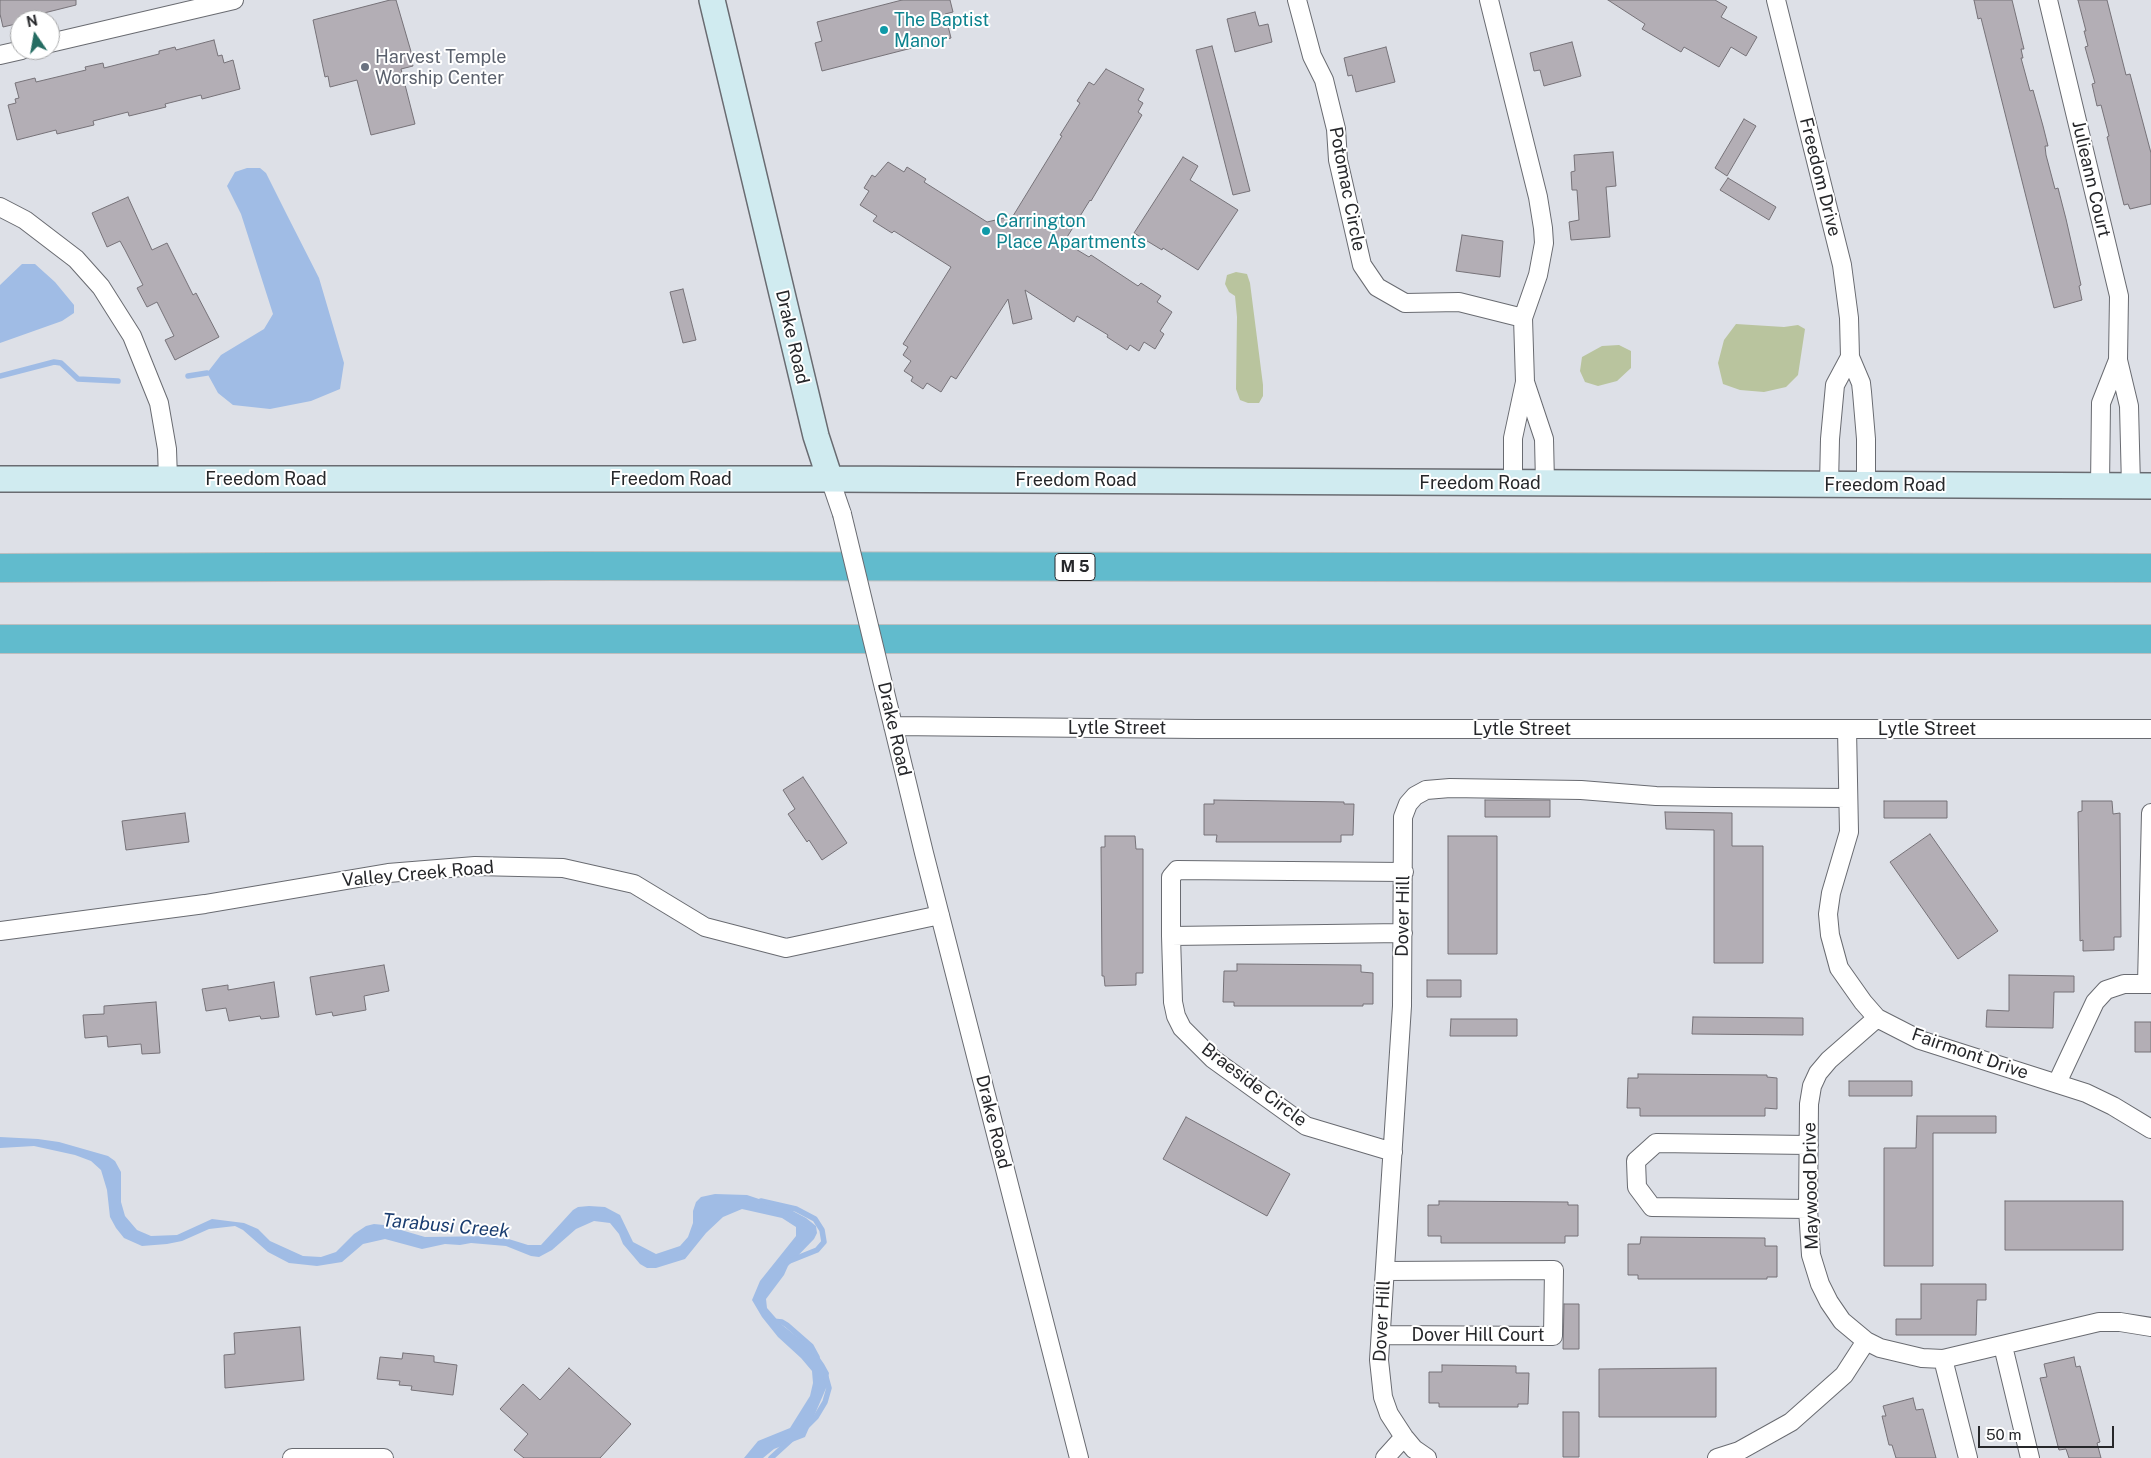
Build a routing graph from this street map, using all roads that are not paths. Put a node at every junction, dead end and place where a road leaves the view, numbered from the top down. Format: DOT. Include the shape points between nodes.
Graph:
graph roads {
  1 [pos="234,0"];
  2 [pos="712,0"];
  3 [pos="1297,0"];
  4 [pos="1489,0"];
  5 [pos="1776,0"];
  6 [pos="2048,0"];
  7 [pos="60,42"];
  8 [pos="0,207"];
  9 [pos="1523,318"];
  10 [pos="1850,357"];
  11 [pos="2118,360"];
  12 [pos="1525,382"];
  13 [pos="0,479"];
  14 [pos="168,479"];
  15 [pos="830,479"];
  16 [pos="1513,483"];
  17 [pos="1545,483"];
  18 [pos="1829,485"];
  19 [pos="1866,485"];
  20 [pos="2100,486"];
  21 [pos="2141,486"];
  22 [pos="0,568"];
  23 [pos="2151,568"];
  24 [pos="0,639"];
  25 [pos="2151,639"];
  26 [pos="893,726"];
  27 [pos="1847,729"];
  28 [pos="2151,729"];
  29 [pos="1848,798"];
  30 [pos="2151,813"];
  31 [pos="1404,872"];
  32 [pos="940,915"];
  33 [pos="0,931"];
  34 [pos="1403,933"];
  35 [pos="1171,936"];
  36 [pos="2149,984"];
  37 [pos="1877,1018"];
  38 [pos="2057,1083"];
  39 [pos="2151,1130"];
  40 [pos="1809,1145"];
  41 [pos="1393,1152"];
  42 [pos="1808,1209"];
  43 [pos="1385,1271"];
  44 [pos="2151,1327"];
  45 [pos="1381,1335"];
  46 [pos="1866,1341"];
  47 [pos="2003,1346"];
  48 [pos="1942,1359"];
  49 [pos="1404,1437"];
  50 [pos="1740,1455"];
  51 [pos="292,1458"];
  52 [pos="384,1458"];
  53 [pos="1079,1458"];
  54 [pos="1384,1458"];
  55 [pos="1427,1458"];
  56 [pos="1717,1458"];
  57 [pos="1968,1458"];
  58 [pos="2030,1458"];
  1 -- 7 [label="street"];
  2 -- 15 [label="street, Drake Road" via="816,436"];
  3 -- 9 [label="street, Potomac Circle" via="1312,56 1324,80 1362,265 1377,287 1405,303 1459,302"];
  4 -- 9 [label="street" via="1543,228 1544,243 1538,275"];
  5 -- 10 [label="street, Freedom Drive" via="1842,265"];
  6 -- 11 [label="street, Julieann Court" via="2119,296"];
  8 -- 14 [label="street" via="25,220 76,259 101,287 132,336 159,403 167,449"];
  9 -- 12 [label="street"];
  10 -- 18 [label="street, Freedom Drive" via="1835,385"];
  10 -- 19 [label="street, Freedom Drive" via="1861,382"];
  11 -- 20 [label="street, Julieann Court" via="2101,403"];
  11 -- 21 [label="street, Julieann Court" via="2129,406"];
  12 -- 16 [label="street" via="1512,438"];
  12 -- 17 [label="street" via="1544,439"];
  13 -- 14 [label="street, Freedom Road"];
  14 -- 15 [label="street, Freedom Road"];
  15 -- 16 [label="street, Freedom Road"];
  15 -- 26 [label="street, Drake Road, bridge" via="842,514"];
  16 -- 17 [label="street, Freedom Road"];
  17 -- 18 [label="street, Freedom Road"];
  18 -- 19 [label="street, Freedom Road"];
  19 -- 20 [label="street, Freedom Road"];
  20 -- 21 [label="street, Freedom Road"];
  22 -- 23 [label="highway, M 5"];
  24 -- 25 [label="highway"];
  26 -- 27 [label="street, Lytle Street"];
  26 -- 32 [label="street, Drake Road"];
  27 -- 28 [label="street, Lytle Street"];
  27 -- 29 [label="street, Fairmont Drive"];
  29 -- 31 [label="street, Dover Hill" via="1656,796 1581,790 1436,788 1415,796 1403,817"];
  29 -- 37 [label="street, Fairmont Drive" via="1849,832 1831,893 1830,934 1839,968"];
  30 -- 36 [label="street"];
  31 -- 34 [label="street, Dover Hill"];
  31 -- 35 [label="street, Braeside Circle" via="1177,870 1171,877"];
  32 -- 33 [label="street, Valley Creek Road" via="786,948 705,927 634,884 563,868 474,866 388,874 205,904"];
  32 -- 53 [label="street, Drake Road"];
  34 -- 35 [label="street"];
  34 -- 41 [label="street, Dover Hill"];
  35 -- 41 [label="street, Braeside Circle" via="1176,1016 1182,1028 1213,1059 1306,1126"];
  36 -- 38 [label="street" via="2124,984 2106,990 2086,1019"];
  37 -- 38 [label="street, Fairmont Drive" via="1920,1040"];
  37 -- 40 [label="street, Maywood Drive" via="1818,1073 1809,1104"];
  38 -- 39 [label="street, Fairmont Drive" via="2104,1102"];
  40 -- 42 [label="street, Maywood Drive"];
  40 -- 42 [label="street" via="1656,1143 1636,1161 1637,1187 1652,1207"];
  41 -- 43 [label="street, Dover Hill"];
  42 -- 46 [label="street, Maywood Drive" via="1811,1255 1820,1284 1842,1321"];
  43 -- 45 [label="street, Dover Hill"];
  43 -- 45 [label="street, Dover Hill Court" via="1554,1270 1553,1336"];
  44 -- 47 [label="street, Maywood Drive" via="2099,1322"];
  45 -- 49 [label="street, Dover Hill" via="1379,1360 1383,1397 1389,1414"];
  46 -- 48 [label="street, Maywood Drive" via="1896,1353"];
  46 -- 50 [label="street" via="1844,1375 1791,1422"];
  47 -- 48 [label="street, Maywood Drive"];
  47 -- 58 [label="street"];
  48 -- 57 [label="street"];
  49 -- 54 [label="street"];
  49 -- 55 [label="street, Dover Hill"];
  50 -- 56 [label="street"];
  51 -- 52 [label="street"];
}
